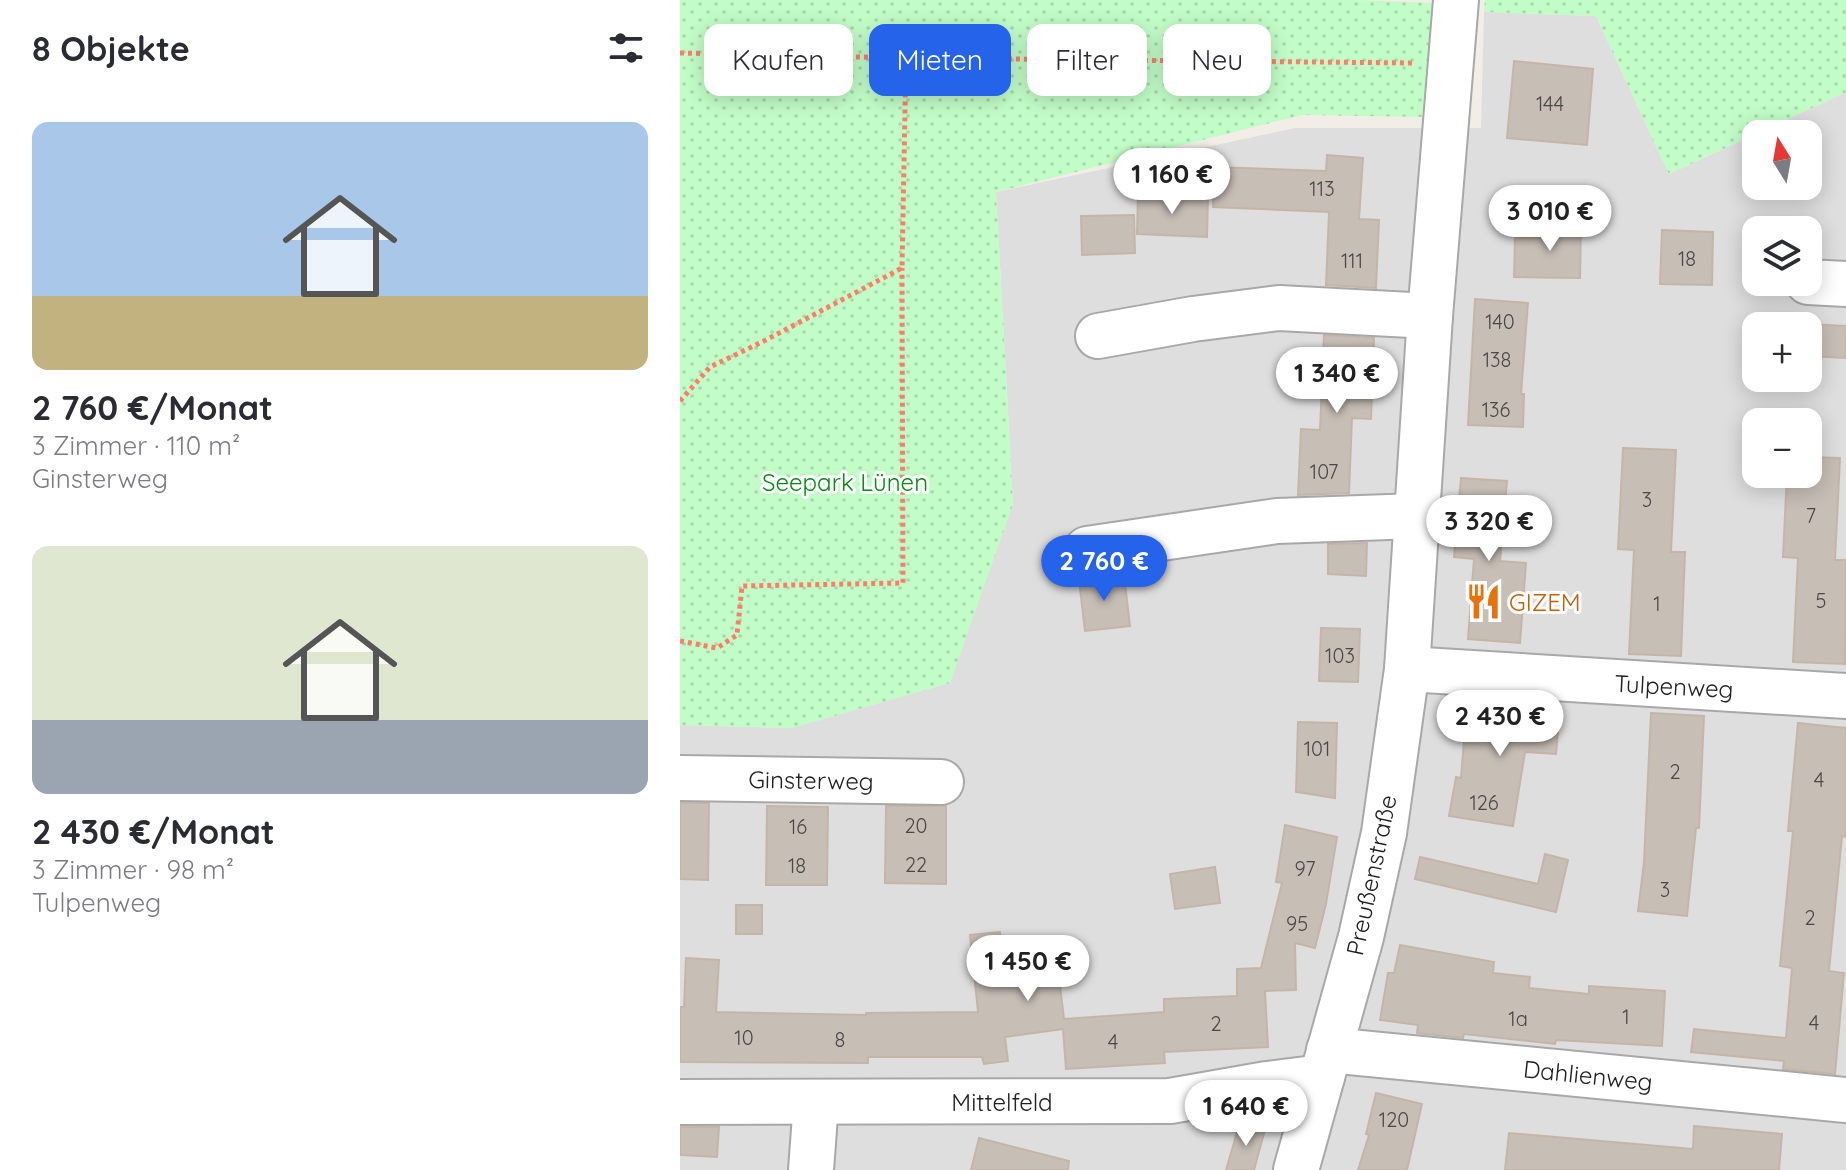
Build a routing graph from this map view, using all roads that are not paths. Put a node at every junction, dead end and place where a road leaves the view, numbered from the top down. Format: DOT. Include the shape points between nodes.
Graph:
graph roads {
  1 [pos="1456,0"];
  2 [pos="1822,283"];
  3 [pos="1846,284"];
  4 [pos="1430,316"];
  5 [pos="1098,336"];
  6 [pos="1417,516"];
  7 [pos="1087,549"];
  8 [pos="1407,669"];
  9 [pos="1846,696"];
  10 [pos="680,778"];
  11 [pos="941,782"];
  12 [pos="1326,1064"];
  13 [pos="1846,1100"];
  14 [pos="680,1102"];
  15 [pos="816,1102"];
  16 [pos="811,1170"];
  17 [pos="1296,1170"];
  1 -- 4 [label="street, Preußenstraße"];
  2 -- 3 [label="street"];
  4 -- 5 [label="street" via="1279,308"];
  4 -- 6 [label="street, Preußenstraße"];
  6 -- 7 [label="street" via="1277,521"];
  6 -- 8 [label="street, Preußenstraße"];
  8 -- 9 [label="street, Tulpenweg"];
  8 -- 12 [label="street, Preußenstraße" via="1384,833"];
  10 -- 11 [label="street, Ginsterweg"];
  12 -- 13 [label="street, Dahlienweg"];
  12 -- 15 [label="street, Mittelfeld" via="1267,1084 1170,1101"];
  12 -- 17 [label="street, Preußenstraße"];
  14 -- 15 [label="street, Mittelfeld"];
  15 -- 16 [label="street"];
}
